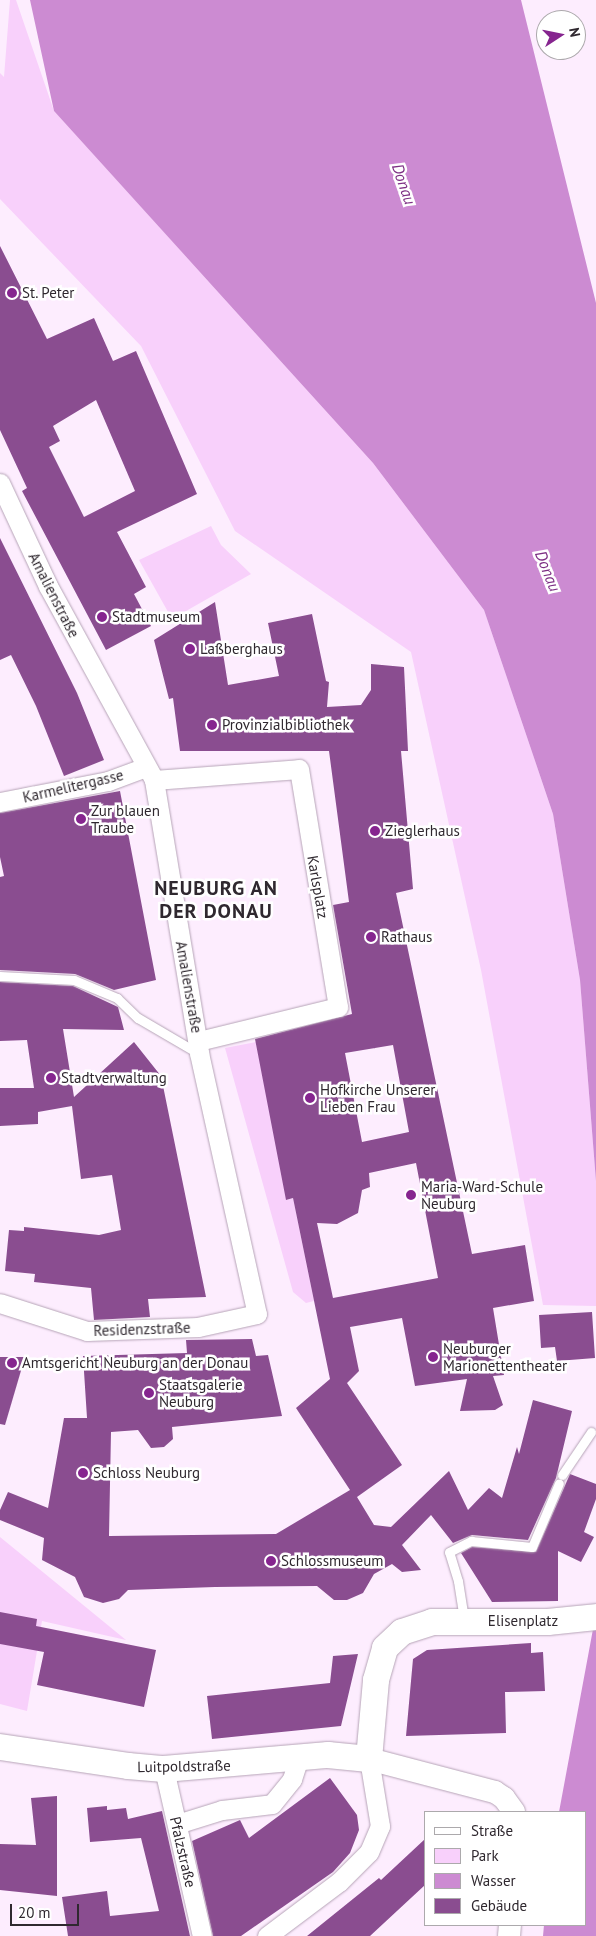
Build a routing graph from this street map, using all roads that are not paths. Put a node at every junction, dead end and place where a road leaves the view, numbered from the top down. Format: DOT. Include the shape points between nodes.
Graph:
graph roads {
  1 [pos="0,483"];
  2 [pos="150,774"];
  3 [pos="0,802"];
  4 [pos="0,976"];
  5 [pos="199,1047"];
  6 [pos="0,1303"];
  7 [pos="257,1314"];
  8 [pos="591,1432"];
  9 [pos="589,1618"];
  10 [pos="464,1621"];
  11 [pos="0,1747"];
  12 [pos="299,1758"];
  13 [pos="368,1758"];
  14 [pos="164,1768"];
  15 [pos="513,1811"];
  16 [pos="177,1824"];
  17 [pos="202,1936"];
  18 [pos="267,1936"];
  1 -- 2 [label="street, Amalienstraße" via="48,586"];
  2 -- 3 [label="street, Karmelitergasse"];
  2 -- 5 [label="street, Amalienstraße"];
  2 -- 5 [label="street, Karlsplatz" via="298,769 338,1006"];
  4 -- 5 [label="lane" via="74,980 117,998 138,1018"];
  5 -- 7 [label="street, Amalienstraße"];
  6 -- 7 [label="street, Residenzstraße" via="87,1331 198,1327"];
  8 -- 10 [label="lane" via="561,1479 532,1547 471,1540 449,1552 458,1581"];
  9 -- 10 [label="main road, Elisenplatz"];
  10 -- 13 [label="main road, Elisenplatz" via="432,1622 402,1632 385,1648 376,1680"];
  11 -- 14 [label="main road, Luitpoldstraße" via="128,1766"];
  12 -- 13 [label="main road, Luitpoldstraße" via="328,1755"];
  12 -- 14 [label="main road, Luitpoldstraße"];
  12 -- 16 [label="street" via="292,1779 272,1804 222,1810"];
  13 -- 15 [label="street" via="495,1792"];
  13 -- 18 [label="street" via="380,1826 369,1852 339,1882"];
  14 -- 16 [label="street, Pfalzstraße"];
  16 -- 17 [label="street, Pfalzstraße"];
}
